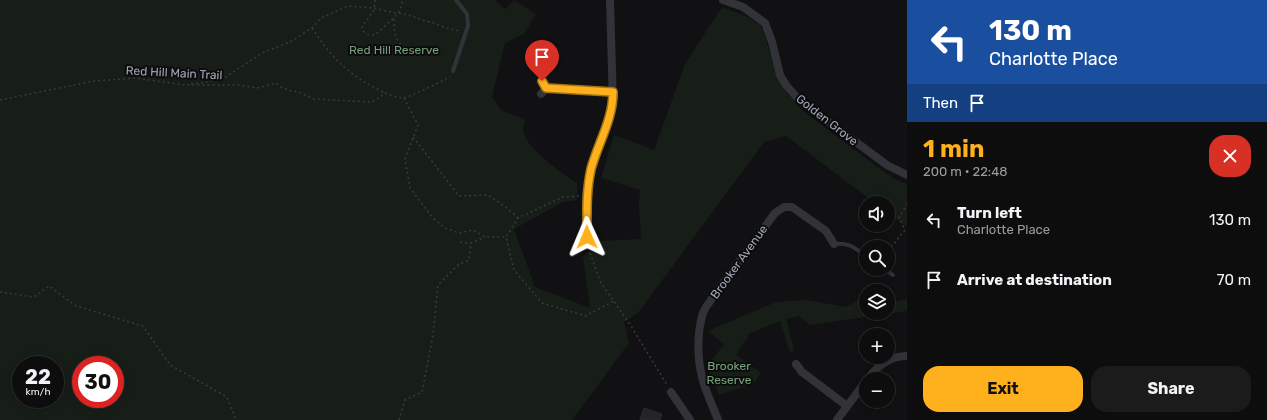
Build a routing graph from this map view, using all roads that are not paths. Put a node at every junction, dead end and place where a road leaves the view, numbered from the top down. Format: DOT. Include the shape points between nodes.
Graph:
graph roads {
  1 [pos="456,0"];
  2 [pos="610,0"];
  3 [pos="723,0"];
  4 [pos="453,71"];
  5 [pos="543,88"];
  6 [pos="613,92"];
  7 [pos="907,175"];
  8 [pos="834,244"];
  9 [pos="587,246"];
  10 [pos="859,251"];
  11 [pos="907,356"];
  12 [pos="796,364"];
  13 [pos="873,372"];
  14 [pos="859,390"];
  15 [pos="671,392"];
  16 [pos="847,406"];
  17 [pos="690,420"];
  18 [pos="718,420"];
  19 [pos="837,420"];
  1 -- 4 [label="lane" via="467,14 468,26"];
  2 -- 6 [label="street"];
  3 -- 7 [label="street, Golden Grove" via="743,7 765,23 780,75 798,100 887,166"];
  5 -- 6 [label="street"];
  6 -- 9 [label="street" via="613,105 586,195"];
  8 -- 10 [label="lane, Brooker Avenue" via="850,245"];
  8 -- 18 [label="street, Brooker Avenue" via="826,231 799,211 792,207 784,207 775,213 713,297 704,312 698,342 702,377"];
  11 -- 13 [label="street" via="893,358"];
  12 -- 16 [label="street" via="802,372"];
  14 -- 16 [label="street"];
  15 -- 17 [label="street"];
  16 -- 19 [label="street"];
}
